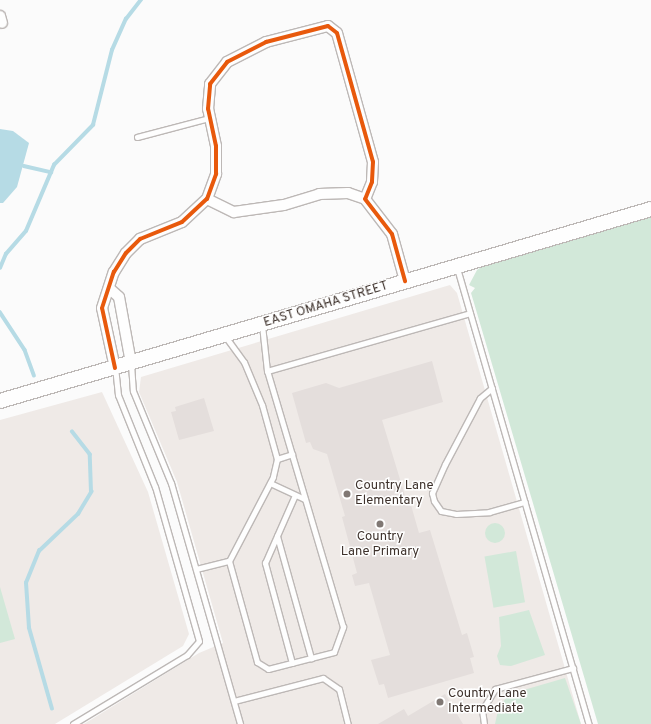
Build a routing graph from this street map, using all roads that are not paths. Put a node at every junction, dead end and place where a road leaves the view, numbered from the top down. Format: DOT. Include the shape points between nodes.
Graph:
graph roads {
  1 [pos="209,118"];
  2 [pos="138,137"];
  3 [pos="207,198"];
  4 [pos="365,199"];
  5 [pos="651,208"];
  6 [pos="456,265"];
  7 [pos="405,281"];
  8 [pos="110,289"];
  9 [pos="470,313"];
  10 [pos="121,314"];
  11 [pos="105,318"];
  12 [pos="262,325"];
  13 [pos="224,336"];
  14 [pos="130,363"];
  15 [pos="115,368"];
  16 [pos="267,371"];
  17 [pos="492,388"];
  18 [pos="0,400"];
  19 [pos="292,454"];
  20 [pos="277,459"];
  21 [pos="270,483"];
  22 [pos="295,495"];
  23 [pos="304,499"];
  24 [pos="524,502"];
  25 [pos="277,536"];
  26 [pos="229,561"];
  27 [pos="196,570"];
  28 [pos="311,658"];
  29 [pos="292,663"];
  30 [pos="573,668"];
  31 [pos="234,701"];
  32 [pos="73,724"];
  33 [pos="240,724"];
  34 [pos="348,724"];
  35 [pos="484,724"];
  36 [pos="589,724"];
  1 -- 2 [label="lane"];
  1 -- 3 [label="street" via="216,146 216,174"];
  1 -- 4 [label="street" via="210,84 227,62 266,42 328,26 337,33 373,162 372,182"];
  3 -- 4 [label="street" via="234,212 263,209 319,194 348,193"];
  3 -- 8 [label="street" via="182,222 146,235 132,246 114,272"];
  4 -- 7 [label="street" via="392,234"];
  5 -- 6 [label="main road, EAST OMAHA STREET"];
  6 -- 7 [label="main road, EAST OMAHA STREET"];
  6 -- 9 [label="lane"];
  7 -- 12 [label="main road, EAST OMAHA STREET"];
  8 -- 10 [label="street" via="119,297"];
  8 -- 11 [label="street" via="102,300"];
  9 -- 16 [label="lane"];
  9 -- 17 [label="lane"];
  10 -- 11 [label="street"];
  10 -- 14 [label="street"];
  11 -- 15 [label="street"];
  12 -- 13 [label="main road, EAST OMAHA STREET"];
  12 -- 16 [label="lane"];
  13 -- 14 [label="main road, EAST OMAHA STREET"];
  13 -- 20 [label="lane" via="244,362 262,404"];
  14 -- 15 [label="main road, EAST OMAHA STREET"];
  14 -- 27 [label="lane" via="133,391 171,484"];
  15 -- 18 [label="main road, EAST OMAHA STREET"];
  15 -- 32 [label="lane" via="118,395 156,487 199,641 187,655"];
  16 -- 19 [label="lane"];
  17 -- 24 [label="lane"];
  17 -- 24 [label="lane" via="480,398 445,464 432,493 434,501 441,511 456,514 489,512"];
  19 -- 20 [label="lane"];
  19 -- 23 [label="lane"];
  20 -- 21 [label="lane"];
  21 -- 22 [label="lane"];
  21 -- 26 [label="lane"];
  22 -- 23 [label="lane"];
  22 -- 25 [label="lane"];
  23 -- 28 [label="lane" via="343,627 334,652"];
  24 -- 30 [label="lane"];
  25 -- 28 [label="lane"];
  25 -- 29 [label="lane" via="265,563"];
  26 -- 27 [label="lane"];
  26 -- 29 [label="lane" via="257,662 268,669"];
  27 -- 31 [label="lane"];
  28 -- 29 [label="lane"];
  30 -- 35 [label="lane" via="494,689 482,710"];
  30 -- 36 [label="lane"];
  31 -- 33 [label="lane"];
  31 -- 34 [label="lane" via="323,678 340,689"];
}
